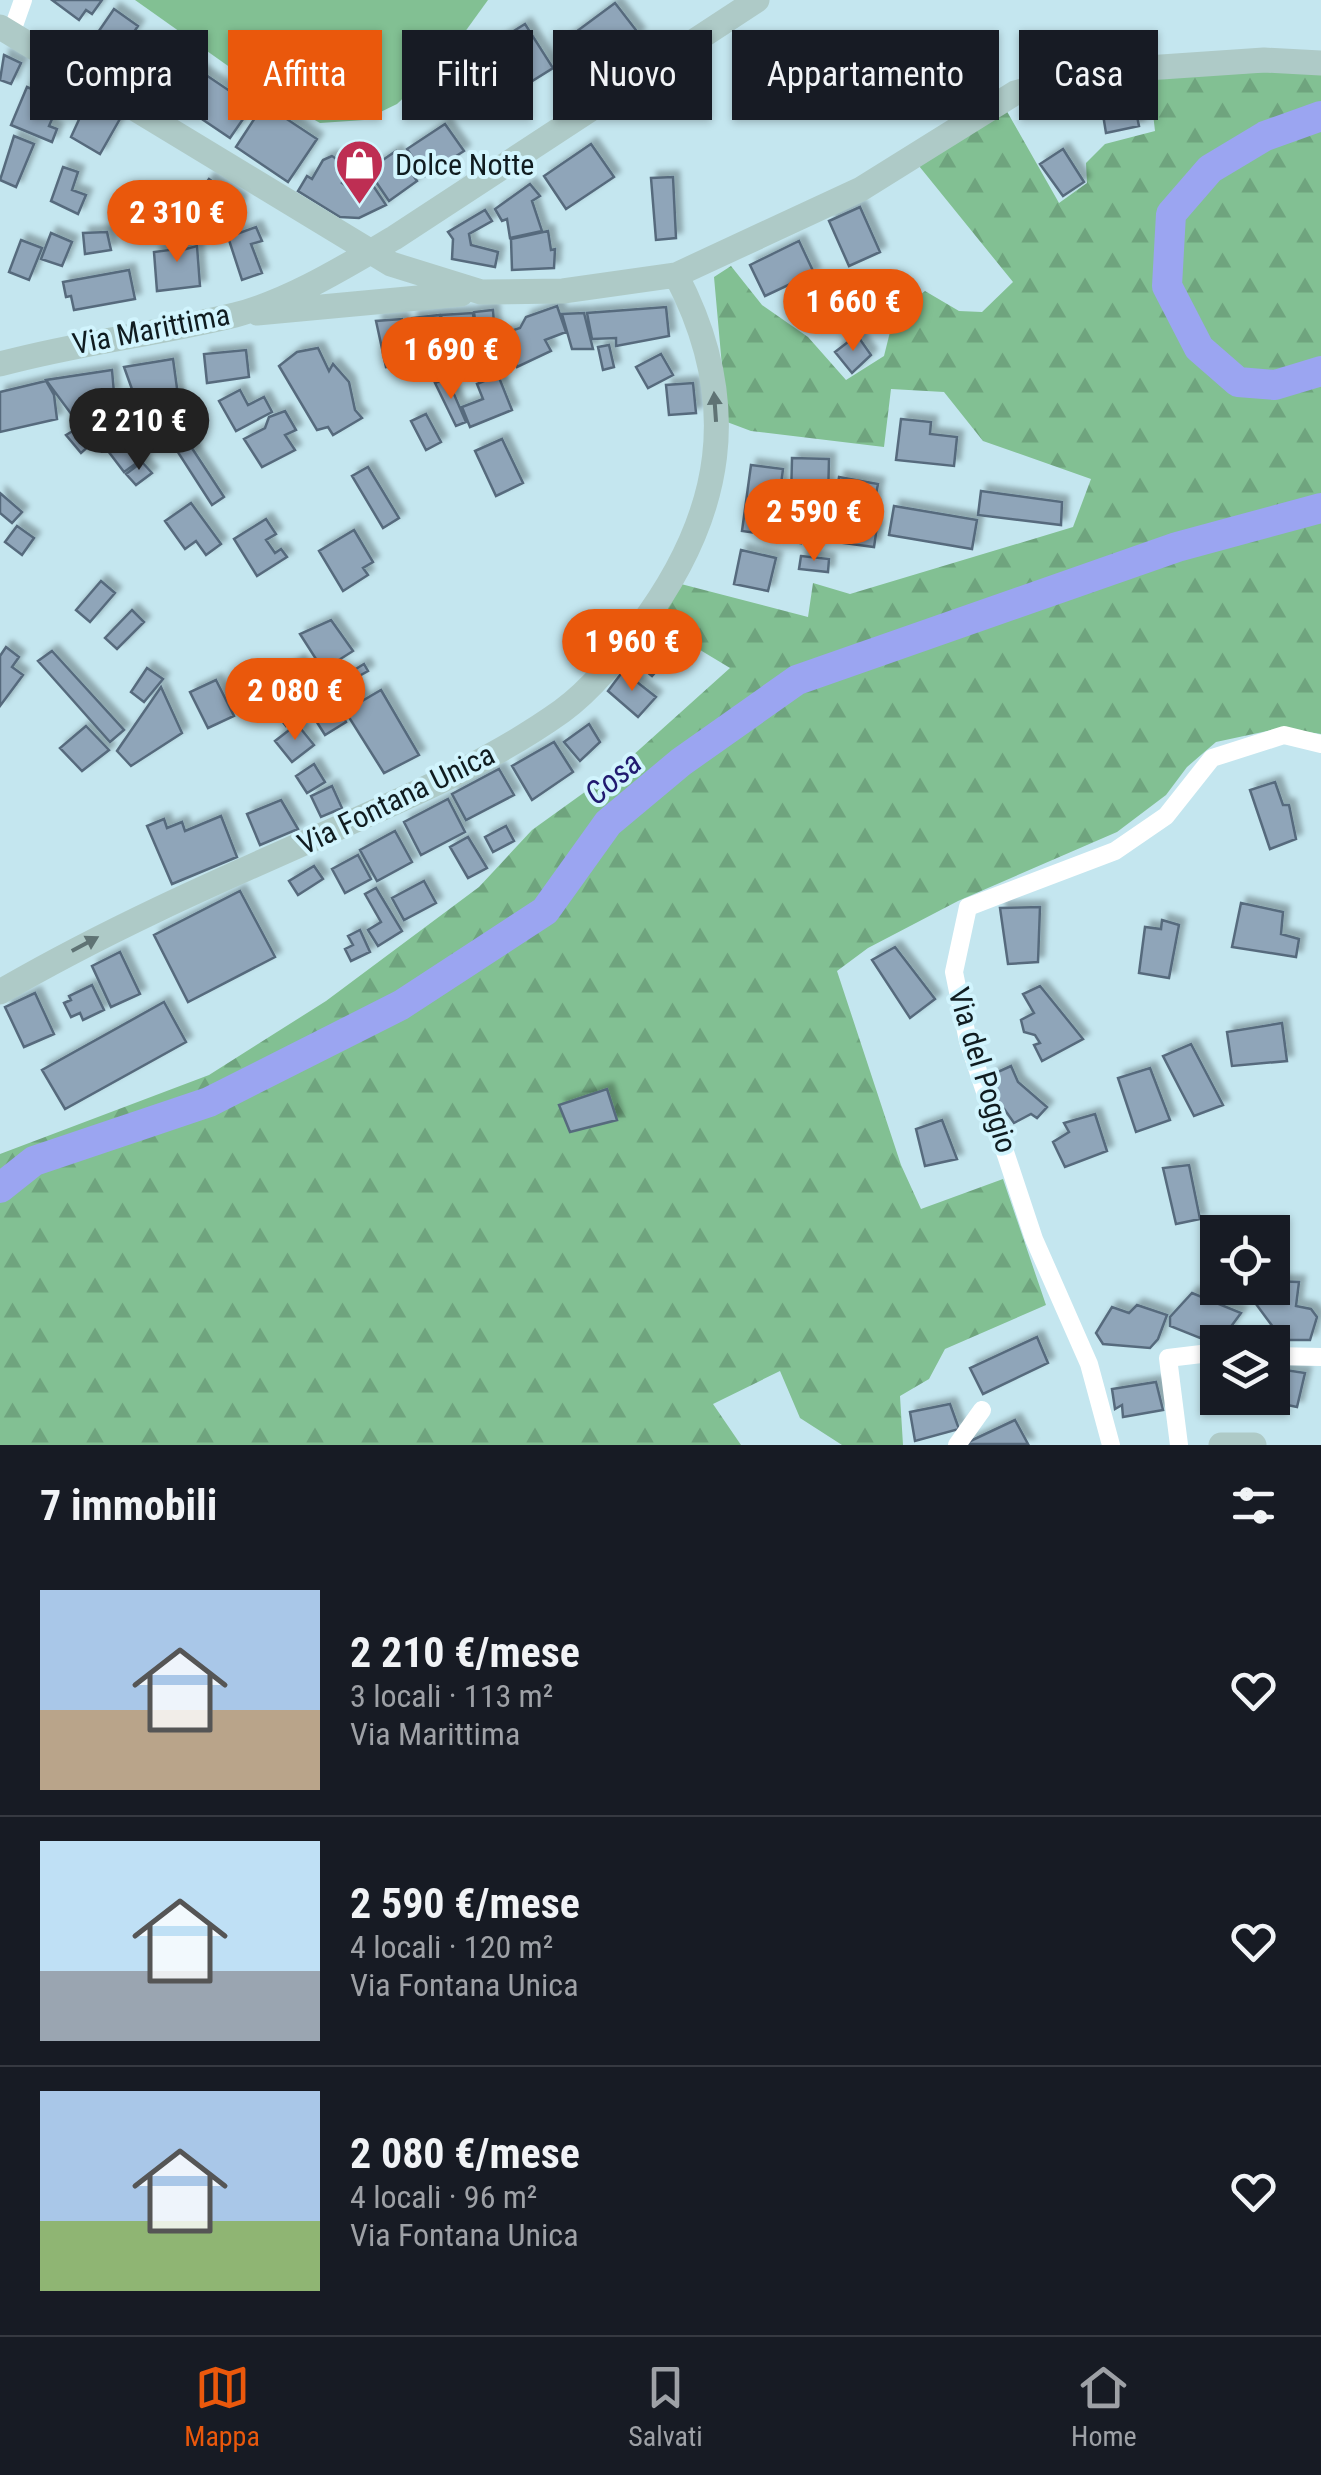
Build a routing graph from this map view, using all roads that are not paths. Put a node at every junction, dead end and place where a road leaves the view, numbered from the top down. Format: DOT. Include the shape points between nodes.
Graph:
graph roads {
  1 [pos="23,0"];
  2 [pos="757,0"];
  3 [pos="6,30"];
  4 [pos="1321,64"];
  5 [pos="372,251"];
  6 [pos="676,275"];
  7 [pos="481,292"];
  8 [pos="238,314"];
  9 [pos="0,364"];
  10 [pos="1321,744"];
  11 [pos="0,992"];
  12 [pos="1200,1354"];
  13 [pos="1290,1356"];
  14 [pos="1321,1357"];
  15 [pos="982,1410"];
  16 [pos="957,1445"];
  17 [pos="1111,1445"];
  18 [pos="1179,1445"];
  19 [pos="1221,1445"];
  20 [pos="1254,1445"];
  1 -- 3 [label="street"];
  2 -- 5 [label="main road, Via Marittima"];
  3 -- 5 [label="main road"];
  4 -- 6 [label="main road" via="1178,63 1088,72 1014,93 861,189"];
  5 -- 7 [label="main road" via="420,276"];
  5 -- 8 [label="main road, Via Marittima"];
  6 -- 7 [label="main road" via="563,291"];
  11 -- 6 [label="main road, Via Fontana Unica, one-way" via="89,940 443,780 565,709 592,682 670,585 699,522 714,463 713,378 700,322"];
  7 -- 8 [label="main road"];
  8 -- 9 [label="main road, Via Marittima"];
  10 -- 17 [label="street, Via del Poggio" via="1284,736 1212,758 1166,816 1115,851 968,908 954,972 968,1041 1034,1239 1088,1364"];
  12 -- 18 [label="street" via="1168,1358"];
  13 -- 14 [label="street"];
  15 -- 16 [label="street"];
  19 -- 20 [label="main road"];
}
